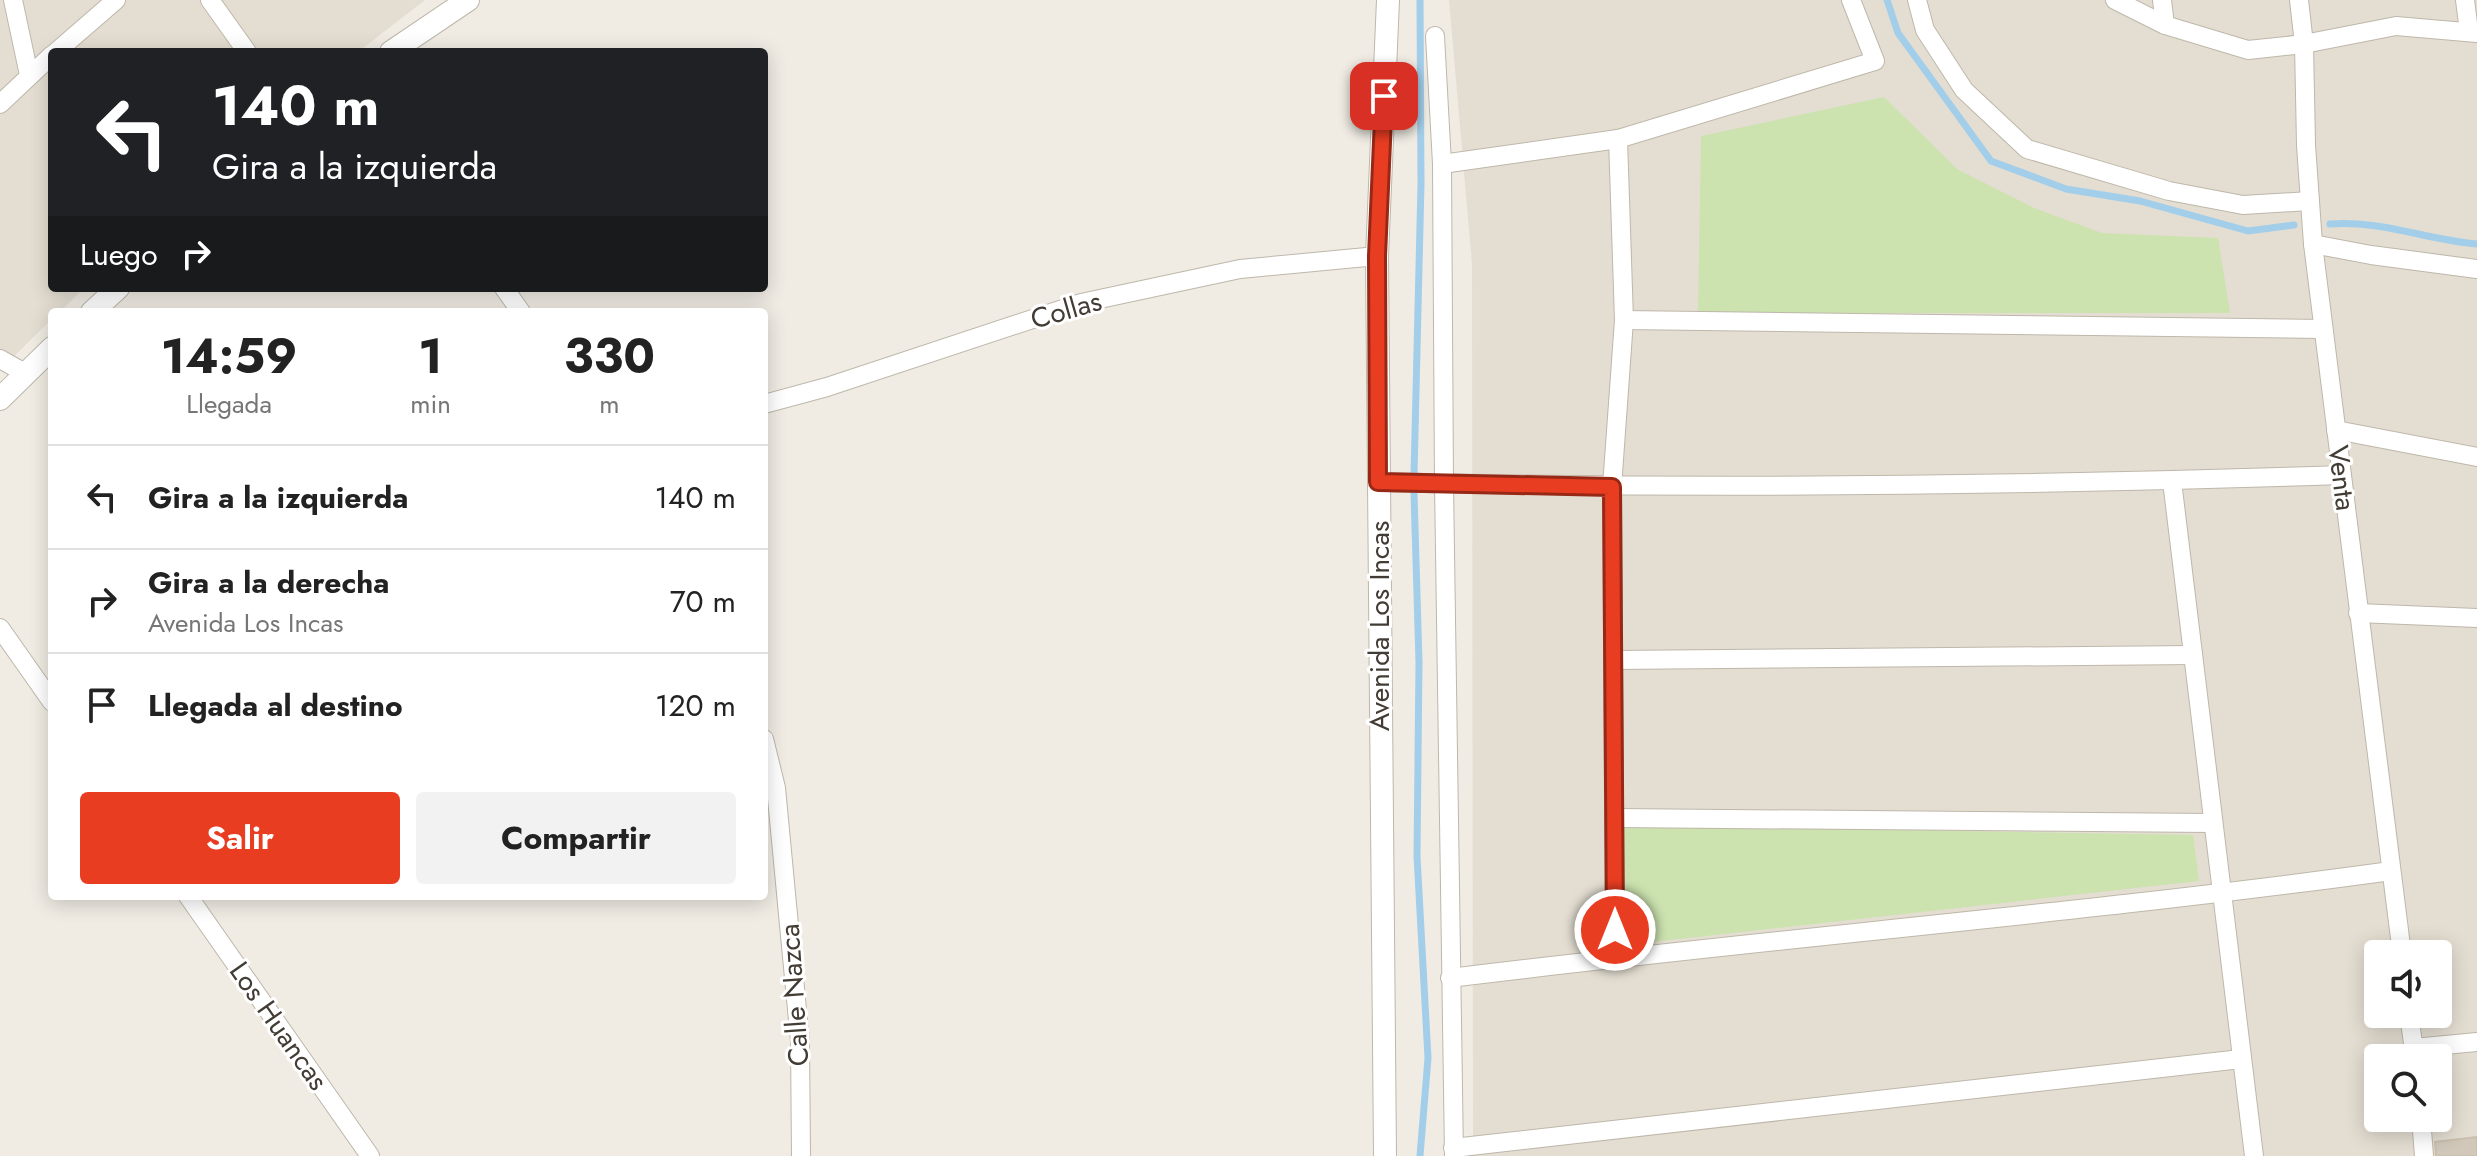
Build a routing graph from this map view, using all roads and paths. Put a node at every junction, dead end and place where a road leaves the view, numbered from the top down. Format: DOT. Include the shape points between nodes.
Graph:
graph roads {
  1 [pos="13,0"];
  2 [pos="116,0"];
  3 [pos="210,0"];
  4 [pos="468,0"];
  5 [pos="1388,0"];
  6 [pos="1851,0"];
  7 [pos="1917,0"];
  8 [pos="2115,0"];
  9 [pos="2162,0"];
  10 [pos="2299,0"];
  11 [pos="2465,0"];
  12 [pos="2165,25"];
  13 [pos="2473,32"];
  14 [pos="1435,36"];
  15 [pos="2304,44"];
  16 [pos="61,48"];
  17 [pos="244,48"];
  18 [pos="397,48"];
  19 [pos="48,59"];
  20 [pos="29,75"];
  21 [pos="0,104"];
  22 [pos="1618,139"];
  23 [pos="1442,164"];
  24 [pos="2310,201"];
  25 [pos="2313,244"];
  26 [pos="1377,256"];
  27 [pos="2477,269"];
  28 [pos="114,292"];
  29 [pos="96,308"];
  30 [pos="1624,320"];
  31 [pos="2323,329"];
  32 [pos="48,352"];
  33 [pos="0,359"];
  34 [pos="25,373"];
  35 [pos="0,399"];
  36 [pos="768,403"];
  37 [pos="2336,430"];
  38 [pos="2477,457"];
  39 [pos="2341,475"];
  40 [pos="2172,481"];
  41 [pos="1378,482"];
  42 [pos="1444,484"];
  43 [pos="1612,487"];
  44 [pos="2358,613"];
  45 [pos="2477,618"];
  46 [pos="0,628"];
  47 [pos="2193,655"];
  48 [pos="1613,660"];
  49 [pos="48,696"];
  50 [pos="768,755"];
  51 [pos="1615,818"];
  52 [pos="2213,823"];
  53 [pos="2391,871"];
  54 [pos="2222,894"];
  55 [pos="191,900"];
  56 [pos="2400,940"];
  57 [pos="1615,957"];
  58 [pos="1450,978"];
  59 [pos="2477,1042"];
  60 [pos="2452,1046"];
  61 [pos="2241,1059"];
  62 [pos="2422,1132"];
  63 [pos="1453,1152"];
  64 [pos="370,1156"];
  65 [pos="801,1156"];
  66 [pos="1385,1156"];
  67 [pos="2254,1156"];
  68 [pos="2424,1156"];
  1 -- 20 [label="street"];
  2 -- 16 [label="street"];
  3 -- 17 [label="street"];
  4 -- 18 [label="street"];
  5 -- 26 [label="street, Avenida Los Incas"];
  6 -- 22 [label="street" via="1875,61"];
  7 -- 24 [label="street" via="1925,30 1964,90 2027,149 2169,191 2243,205"];
  8 -- 12 [label="street"];
  9 -- 12 [label="street"];
  10 -- 15 [label="street, Venta"];
  11 -- 13 [label="street"];
  12 -- 15 [label="street" via="2248,50"];
  13 -- 15 [label="street" via="2396,26"];
  14 -- 23 [label="street"];
  15 -- 24 [label="street, Venta"];
  19 -- 20 [label="street"];
  20 -- 21 [label="street"];
  22 -- 23 [label="street"];
  22 -- 30 [label="street"];
  23 -- 42 [label="street"];
  24 -- 25 [label="street, Venta"];
  25 -- 27 [label="street"];
  25 -- 31 [label="street, Venta"];
  26 -- 36 [label="street, Collas" via="1240,269 1081,303"];
  26 -- 41 [label="street, Avenida Los Incas"];
  28 -- 29 [label="street"];
  30 -- 31 [label="street"];
  30 -- 43 [label="street"];
  31 -- 37 [label="street, Venta"];
  32 -- 34 [label="street"];
  33 -- 34 [label="street"];
  34 -- 35 [label="street"];
  37 -- 38 [label="street"];
  37 -- 39 [label="street, Venta"];
  39 -- 40 [label="street"];
  39 -- 44 [label="street, Venta"];
  40 -- 43 [label="street"];
  40 -- 47 [label="street"];
  41 -- 42 [label="street"];
  41 -- 66 [label="street, Avenida Los Incas"];
  42 -- 43 [label="street"];
  42 -- 58 [label="street"];
  43 -- 48 [label="street"];
  44 -- 45 [label="street"];
  44 -- 53 [label="street, Venta"];
  46 -- 49 [label="street"];
  47 -- 48 [label="street"];
  47 -- 52 [label="street"];
  48 -- 51 [label="street"];
  50 -- 65 [label="street, Calle Nazca" via="776,788 800,1041"];
  51 -- 52 [label="street"];
  51 -- 57 [label="street"];
  52 -- 54 [label="street"];
  53 -- 54 [label="street"];
  53 -- 56 [label="street, Venta"];
  54 -- 57 [label="street"];
  54 -- 61 [label="street"];
  55 -- 64 [label="street, Los Huancas"];
  57 -- 58 [label="street"];
  58 -- 63 [label="street"];
  59 -- 60 [label="street"];
  61 -- 63 [label="street"];
  61 -- 67 [label="street"];
  62 -- 68 [label="street"];
}
